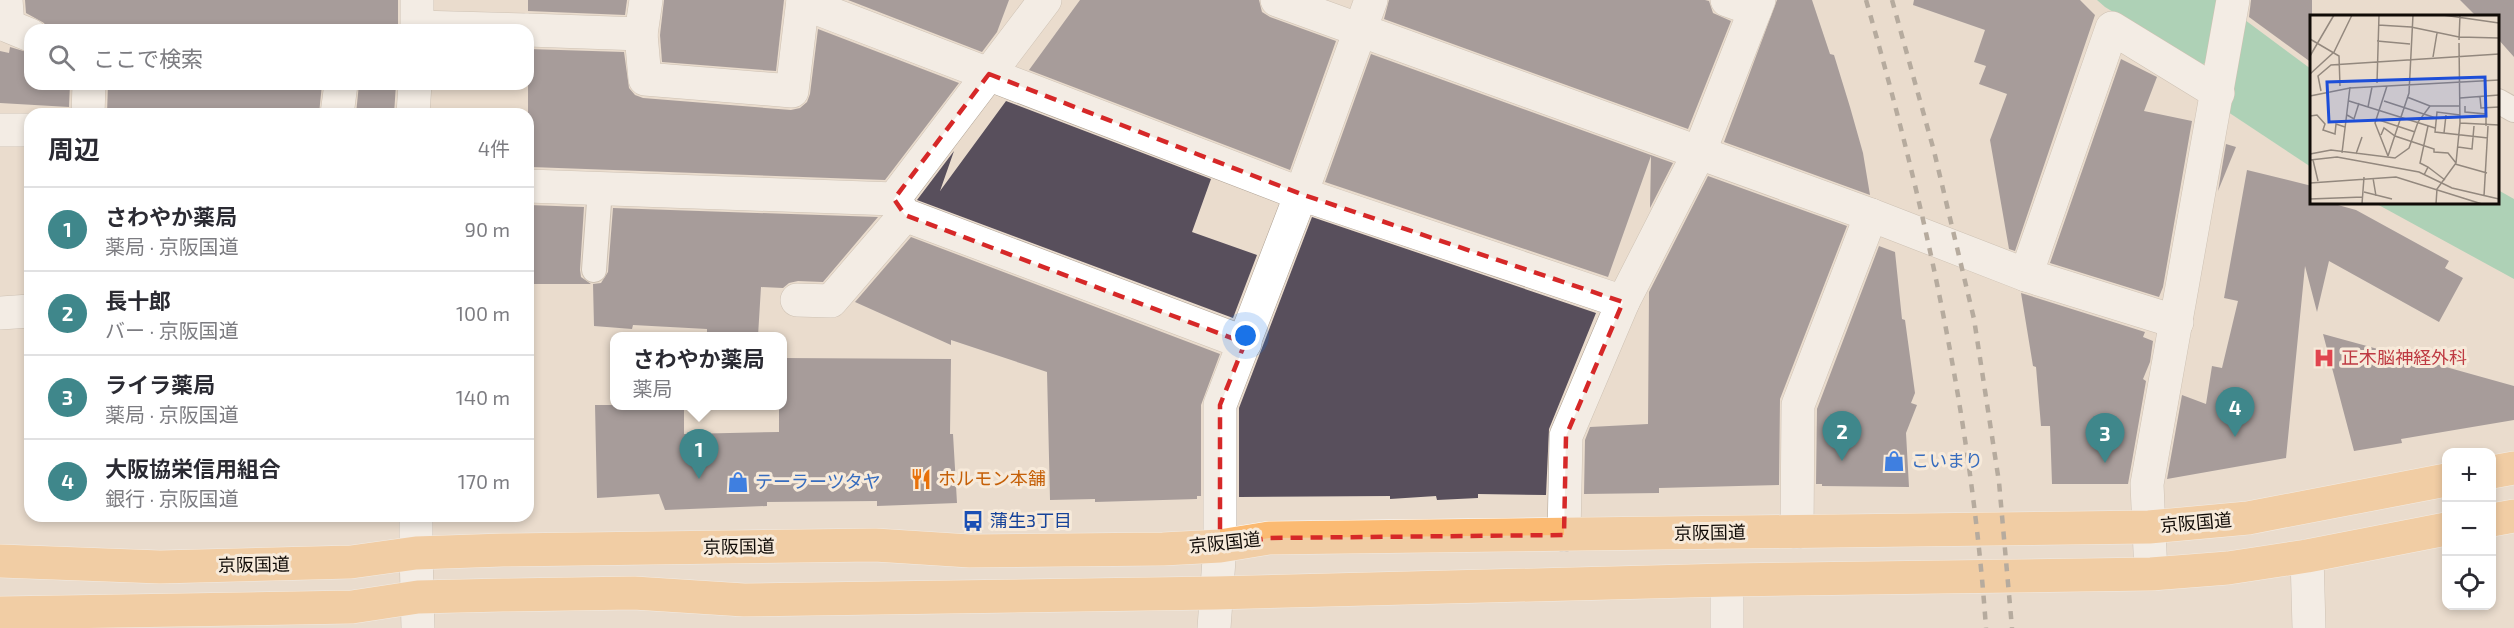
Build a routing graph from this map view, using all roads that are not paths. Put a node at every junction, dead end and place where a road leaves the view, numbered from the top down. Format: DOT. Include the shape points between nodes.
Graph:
graph roads {
  1 [pos="6,0"];
  2 [pos="646,0"];
  3 [pos="1045,0"];
  4 [pos="1277,0"];
  5 [pos="2233,0"];
  6 [pos="803,2"];
  7 [pos="1747,4"];
  8 [pos="1366,14"];
  9 [pos="417,19"];
  10 [pos="467,24"];
  11 [pos="534,30"];
  12 [pos="24,33"];
  13 [pos="641,34"];
  14 [pos="989,74"];
  15 [pos="89,90"];
  16 [pos="340,90"];
  17 [pos="415,90"];
  18 [pos="2218,93"];
  19 [pos="2499,101"];
  20 [pos="88,108"];
  21 [pos="338,108"];
  22 [pos="413,108"];
  23 [pos="2514,110"];
  24 [pos="0,130"];
  25 [pos="24,130"];
  26 [pos="1699,153"];
  27 [pos="534,186"];
  28 [pos="600,189"];
  29 [pos="1301,194"];
  30 [pos="900,207"];
  31 [pos="1871,215"];
  32 [pos="594,270"];
  33 [pos="2026,275"];
  34 [pos="797,300"];
  35 [pos="1623,302"];
  36 [pos="24,311"];
  37 [pos="0,313"];
  38 [pos="2177,322"];
  39 [pos="1245,343"];
  40 [pos="2514,468"];
  41 [pos="2496,471"];
  42 [pos="2442,481"];
  43 [pos="2514,516"];
  44 [pos="2496,519"];
  45 [pos="416,522"];
  46 [pos="2149,527"];
  47 [pos="2442,530"];
  48 [pos="1797,532"];
  49 [pos="1564,535"];
  50 [pos="1220,546"];
  51 [pos="416,553"];
  52 [pos="2307,556"];
  53 [pos="0,561"];
  54 [pos="2151,574"];
  55 [pos="1727,580"];
  56 [pos="1215,593"];
  57 [pos="418,612"];
  58 [pos="0,613"];
  59 [pos="1214,628"];
  60 [pos="1727,628"];
  61 [pos="2309,628"];
  1 -- 12 [label="street" via="8,26"];
  2 -- 13 [label="street"];
  3 -- 14 [label="street"];
  4 -- 8 [label="street"];
  5 -- 18 [label="street"];
  6 -- 13 [label="street" via="792,91 645,79"];
  6 -- 14 [label="street"];
  7 -- 26 [label="street"];
  8 -- 26 [label="street"];
  8 -- 29 [label="street"];
  9 -- 10 [label="street"];
  11 -- 13 [label="street"];
  14 -- 29 [label="street"];
  14 -- 30 [label="street"];
  15 -- 20 [label="street"];
  16 -- 21 [label="street"];
  17 -- 22 [label="street"];
  18 -- 33 [label="street" via="2112,28"];
  18 -- 38 [label="street"];
  19 -- 23 [label="lane"];
  24 -- 25 [label="street"];
  26 -- 31 [label="street"];
  26 -- 35 [label="street"];
  27 -- 28 [label="street"];
  28 -- 30 [label="street"];
  28 -- 32 [label="lane"];
  29 -- 35 [label="street"];
  29 -- 39 [label="street"];
  30 -- 34 [label="street" via="831,302"];
  30 -- 39 [label="street"];
  31 -- 33 [label="street"];
  31 -- 48 [label="street" via="1798,405"];
  33 -- 38 [label="street"];
  35 -- 49 [label="street" via="1566,436"];
  36 -- 37 [label="street"];
  38 -- 46 [label="street" via="2147,484"];
  39 -- 50 [label="street" via="1220,405"];
  40 -- 41 [label="highway"];
  42 -- 46 [label="highway, 京阪国道" via="2248,518"];
  43 -- 44 [label="highway"];
  45 -- 51 [label="street"];
  46 -- 48 [label="highway, 京阪国道"];
  46 -- 54 [label="street"];
  47 -- 52 [label="highway"];
  48 -- 49 [label="highway, 京阪国道"];
  49 -- 50 [label="highway, 京阪国道" via="1269,538"];
  50 -- 51 [label="highway, 京阪国道" via="970,551 875,545"];
  50 -- 56 [label="street"];
  51 -- 53 [label="highway, 京阪国道" via="351,562 160,567"];
  51 -- 57 [label="street"];
  52 -- 54 [label="highway"];
  52 -- 61 [label="street"];
  54 -- 55 [label="highway"];
  55 -- 56 [label="highway"];
  55 -- 60 [label="street"];
  56 -- 57 [label="highway" via="744,600 634,593"];
  56 -- 59 [label="street"];
  57 -- 58 [label="highway" via="352,607"];
}
